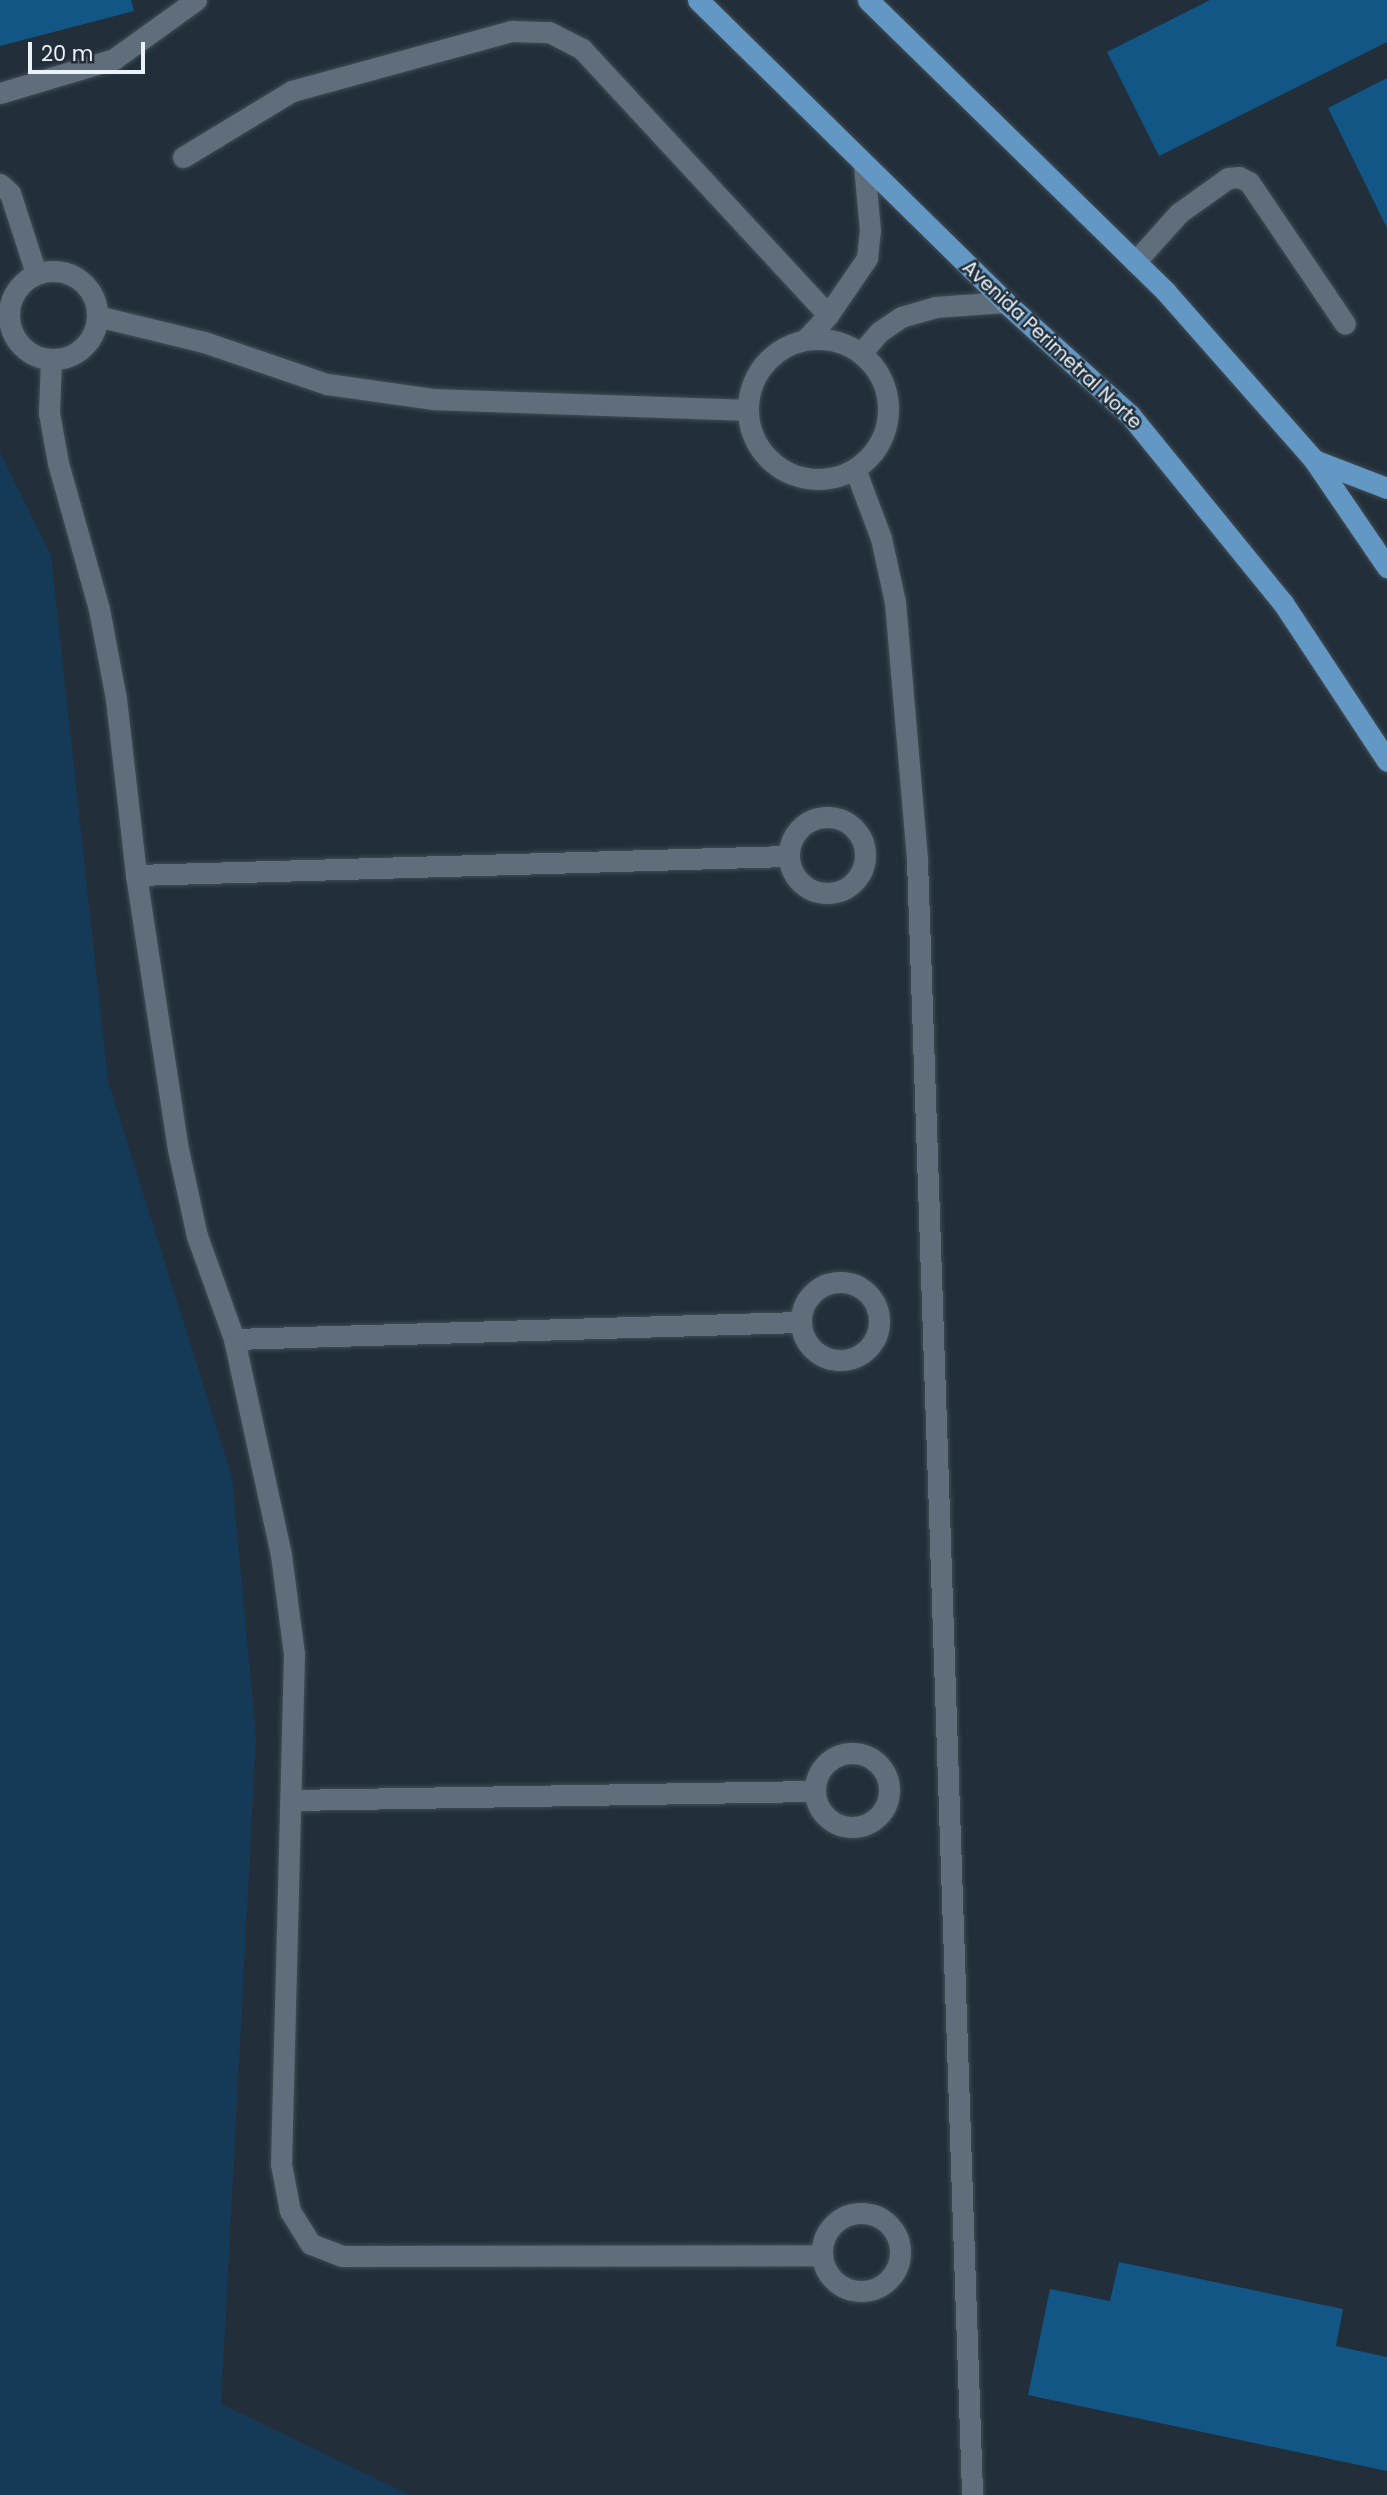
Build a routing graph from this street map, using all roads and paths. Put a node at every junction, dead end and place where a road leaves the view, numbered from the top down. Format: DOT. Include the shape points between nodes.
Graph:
graph roads {
  1 [pos="196,0"];
  2 [pos="698,0"];
  3 [pos="868,0"];
  4 [pos="0,93"];
  5 [pos="183,157"];
  6 [pos="864,165"];
  7 [pos="0,184"];
  8 [pos="1135,262"];
  9 [pos="36,273"];
  10 [pos="1005,302"];
  11 [pos="828,315"];
  12 [pos="97,316"];
  13 [pos="1345,324"];
  14 [pos="806,340"];
  15 [pos="860,353"];
  16 [pos="51,360"];
  17 [pos="747,410"];
  18 [pos="1314,460"];
  19 [pos="855,469"];
  20 [pos="1387,488"];
  21 [pos="1387,567"];
  22 [pos="1387,761"];
  23 [pos="789,856"];
  24 [pos="136,875"];
  25 [pos="800,1322"];
  26 [pos="234,1339"];
  27 [pos="814,1791"];
  28 [pos="291,1800"];
  29 [pos="821,2255"];
  30 [pos="971,2495"];
  1 -- 4 [label="street" via="114,59"];
  2 -- 6 [label="highway, Avenida Perimetral Norte"];
  3 -- 8 [label="highway"];
  5 -- 11 [label="street" via="292,91 512,31 549,32 582,49"];
  6 -- 10 [label="highway, Avenida Perimetral Norte"];
  6 -- 11 [label="street" via="870,230 867,258"];
  7 -- 9 [label="street" via="10,193"];
  8 -- 13 [label="street" via="1178,213 1228,178 1239,177 1249,182"];
  8 -- 18 [label="highway"];
  9 -- 12 [label="street" via="58,270 78,278 92,295"];
  9 -- 16 [label="street" via="17,287 8,310 12,334 28,352"];
  10 -- 15 [label="street" via="935,307 901,317"];
  10 -- 22 [label="highway, Avenida Perimetral Norte" via="1130,415 1283,603"];
  11 -- 14 [label="street"];
  12 -- 16 [label="street" via="91,338 74,354"];
  12 -- 17 [label="street" via="204,342 327,384 367,390 434,399"];
  14 -- 15 [label="street" via="825,339"];
  14 -- 17 [label="street" via="787,345 758,371"];
  15 -- 19 [label="street" via="883,384 887,413 881,441"];
  16 -- 24 [label="street" via="49,413 58,463 99,609 116,699"];
  17 -- 19 [label="street" via="750,431 760,450 793,476 825,479"];
  18 -- 20 [label="highway"];
  18 -- 21 [label="highway"];
  19 -- 30 [label="street" via="881,538 895,602 917,860"];
  23 -- 24 [label="street"];
  24 -- 26 [label="street" via="178,1149 197,1236"];
  25 -- 26 [label="street"];
  26 -- 28 [label="street" via="281,1555 294,1654"];
  27 -- 28 [label="street"];
  28 -- 29 [label="street" via="281,2164 290,2211 311,2244 342,2256"];
}
